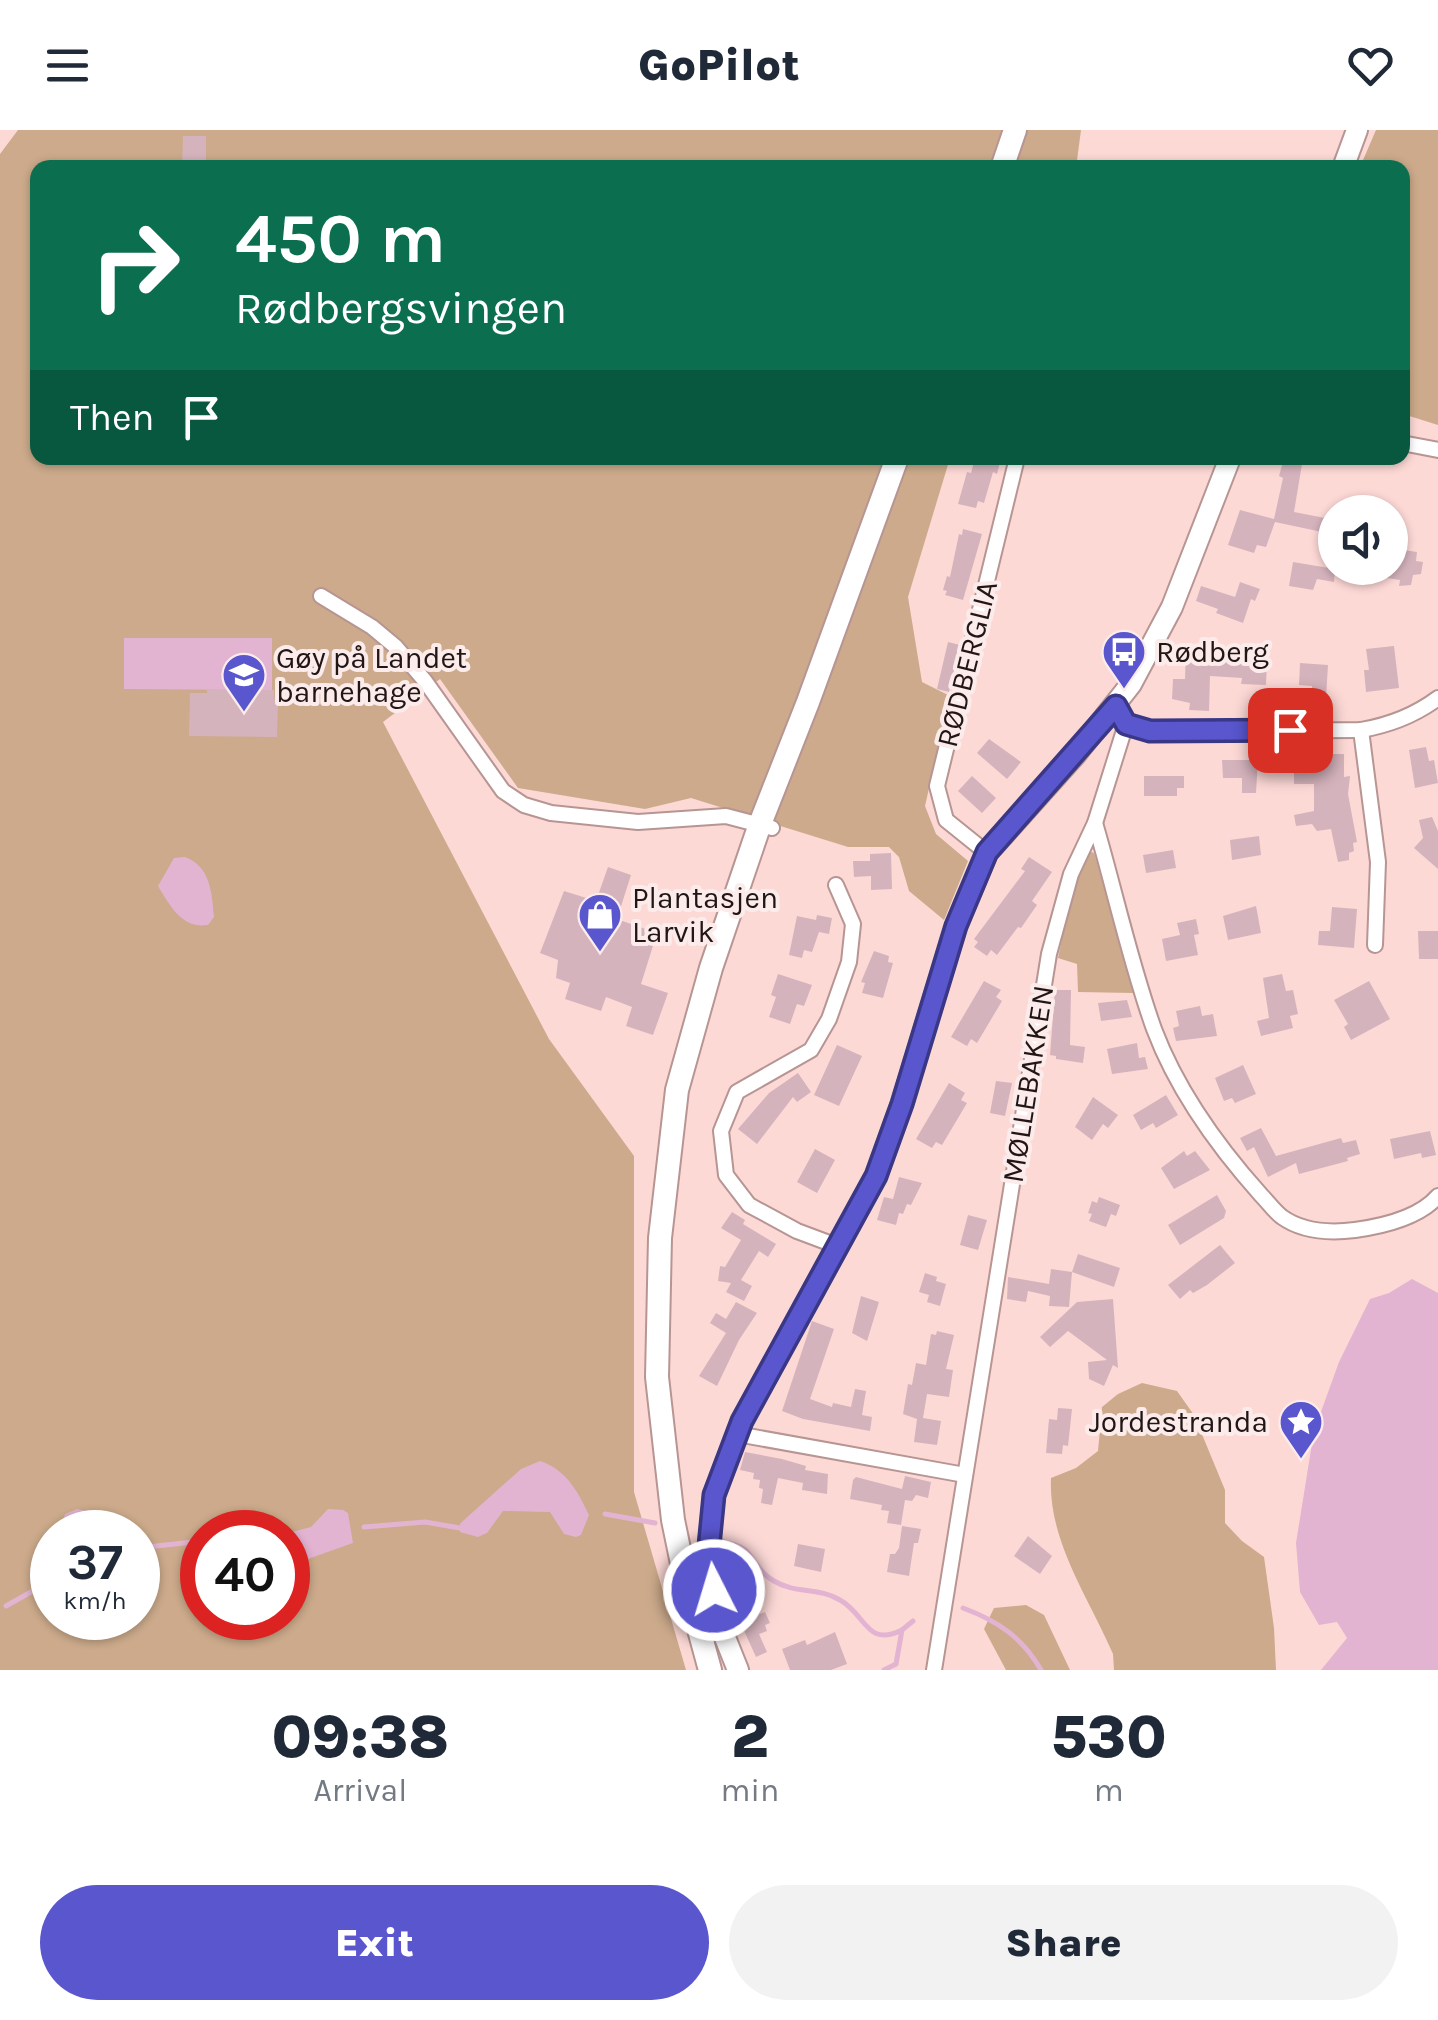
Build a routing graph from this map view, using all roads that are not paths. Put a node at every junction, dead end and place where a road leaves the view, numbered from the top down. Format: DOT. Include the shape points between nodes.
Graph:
graph roads {
  1 [pos="1016,130"];
  2 [pos="1357,130"];
  3 [pos="1005,160"];
  4 [pos="1345,160"];
  5 [pos="1410,445"];
  6 [pos="1438,450"];
  7 [pos="894,465"];
  8 [pos="1015,465"];
  9 [pos="1227,465"];
  10 [pos="321,596"];
  11 [pos="1438,698"];
  12 [pos="1121,715"];
  13 [pos="1361,730"];
  14 [pos="1094,824"];
  15 [pos="766,826"];
  16 [pos="987,852"];
  17 [pos="836,885"];
  18 [pos="1375,945"];
  19 [pos="1438,1196"];
  20 [pos="837,1246"];
  21 [pos="737,1434"];
  22 [pos="965,1475"];
  23 [pos="710,1670"];
  24 [pos="738,1670"];
  25 [pos="934,1670"];
  1 -- 3 [label="main road"];
  2 -- 4 [label="street"];
  5 -- 6 [label="street"];
  7 -- 15 [label="main road"];
  8 -- 16 [label="street, RØDBERGLIA" via="937,786 946,820"];
  9 -- 12 [label="street"];
  10 -- 15 [label="street" via="396,647 503,791 524,806 638,822 726,816"];
  11 -- 13 [label="street" via="1387,725"];
  12 -- 13 [label="street" via="1150,731"];
  12 -- 14 [label="street, MØLLEBAKKEN"];
  12 -- 16 [label="street"];
  13 -- 18 [label="street" via="1378,862"];
  14 -- 19 [label="street" via="1155,1030 1185,1092 1236,1166 1282,1217 1330,1233 1354,1230 1386,1225"];
  14 -- 22 [label="street, MØLLEBAKKEN" via="1071,874 1049,954"];
  15 -- 23 [label="main road" via="692,1030 677,1090 660,1238 657,1376 673,1520"];
  16 -- 20 [label="street" via="956,926 876,1176"];
  17 -- 20 [label="street" via="852,924 849,962 829,1020 812,1050 737,1092 721,1132 726,1175 750,1204"];
  20 -- 21 [label="street"];
  21 -- 22 [label="street"];
  21 -- 24 [label="street" via="714,1495 708,1556 720,1625"];
  22 -- 25 [label="street, MØLLEBAKKEN"];
}
